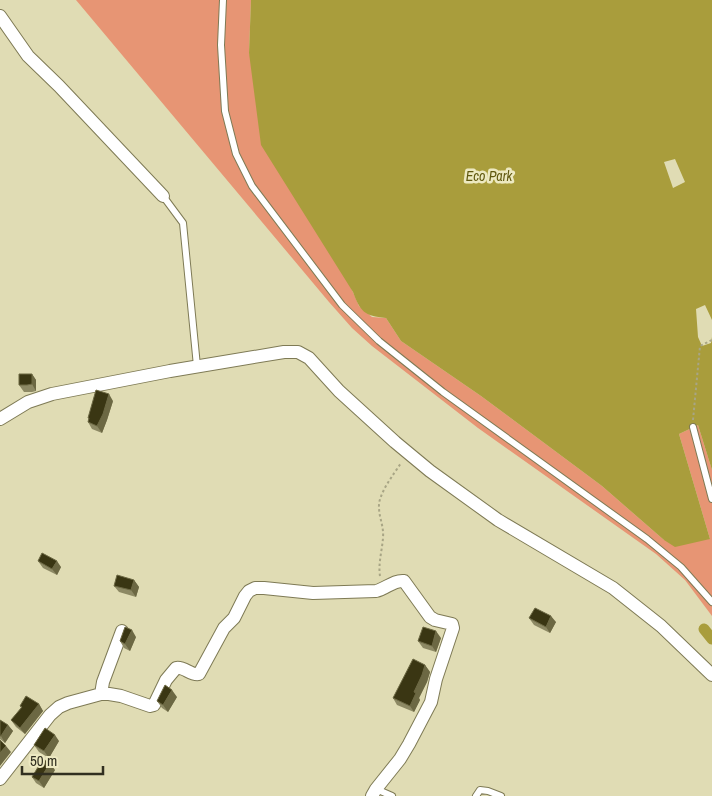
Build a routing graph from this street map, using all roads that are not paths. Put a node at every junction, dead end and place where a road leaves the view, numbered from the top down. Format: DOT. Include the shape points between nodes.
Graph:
graph roads {
  1 [pos="223,0"];
  2 [pos="0,16"];
  3 [pos="163,196"];
  4 [pos="197,366"];
  5 [pos="0,418"];
  6 [pos="693,427"];
  7 [pos="712,499"];
  8 [pos="712,602"];
  9 [pos="122,631"];
  10 [pos="712,675"];
  11 [pos="101,694"];
  12 [pos="0,779"];
  13 [pos="374,792"];
  14 [pos="392,796"];
  15 [pos="476,796"];
  16 [pos="502,796"];
  1 -- 8 [label="lane" via="226,111 236,154 252,186 342,304 379,341 444,392 647,539 681,567"];
  2 -- 3 [label="street" via="28,56"];
  3 -- 4 [label="lane" via="184,224"];
  4 -- 5 [label="street" via="52,394 28,402"];
  4 -- 10 [label="street" via="298,352 430,471 498,520 613,588 661,626"];
  6 -- 7 [label="lane"];
  9 -- 11 [label="street"];
  11 -- 12 [label="street" via="58,707"];
  11 -- 13 [label="street" via="121,696 146,706 154,705 176,668 199,674 224,628 234,618 245,596 255,588 312,593 376,591 404,581 430,617 453,626 431,702 409,744"];
  13 -- 14 [label="lane"];
  15 -- 16 [label="lane" via="480,790"];
}
